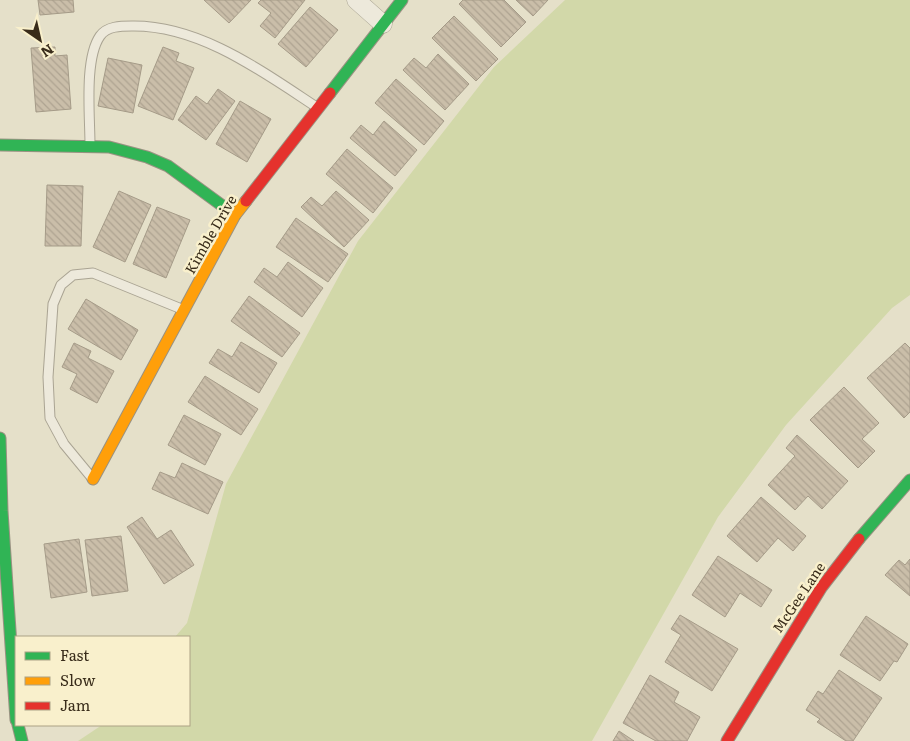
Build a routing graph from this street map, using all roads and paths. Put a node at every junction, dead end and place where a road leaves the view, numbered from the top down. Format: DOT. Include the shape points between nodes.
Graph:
graph roads {
  1 [pos="356,0"];
  2 [pos="402,0"];
  3 [pos="383,24"];
  4 [pos="318,108"];
  5 [pos="0,145"];
  6 [pos="90,147"];
  7 [pos="234,215"];
  8 [pos="184,310"];
  9 [pos="0,438"];
  10 [pos="0,450"];
  11 [pos="0,479"];
  12 [pos="93,479"];
  13 [pos="910,480"];
  14 [pos="15,705"];
  15 [pos="18,726"];
  16 [pos="22,741"];
  17 [pos="727,741"];
  1 -- 3 [label="street"];
  2 -- 3 [label="street, Kimble Drive"];
  3 -- 4 [label="street, Kimble Drive"];
  4 -- 6 [label="lane" via="243,60 189,35 145,25 117,26 102,34 95,46 90,68"];
  4 -- 7 [label="street, Kimble Drive"];
  5 -- 6 [label="street"];
  6 -- 7 [label="street" via="109,147 168,166"];
  7 -- 8 [label="street, Kimble Drive"];
  8 -- 12 [label="street, Kimble Drive"];
  8 -- 12 [label="lane" via="93,273 74,275 61,285 53,304 48,377 50,418 64,444"];
  9 -- 10 [label="street"];
  10 -- 11 [label="street"];
  11 -- 14 [label="street"];
  13 -- 17 [label="street, McGee Lane" via="852,546 821,588"];
  15 -- 16 [label="street"];
}
